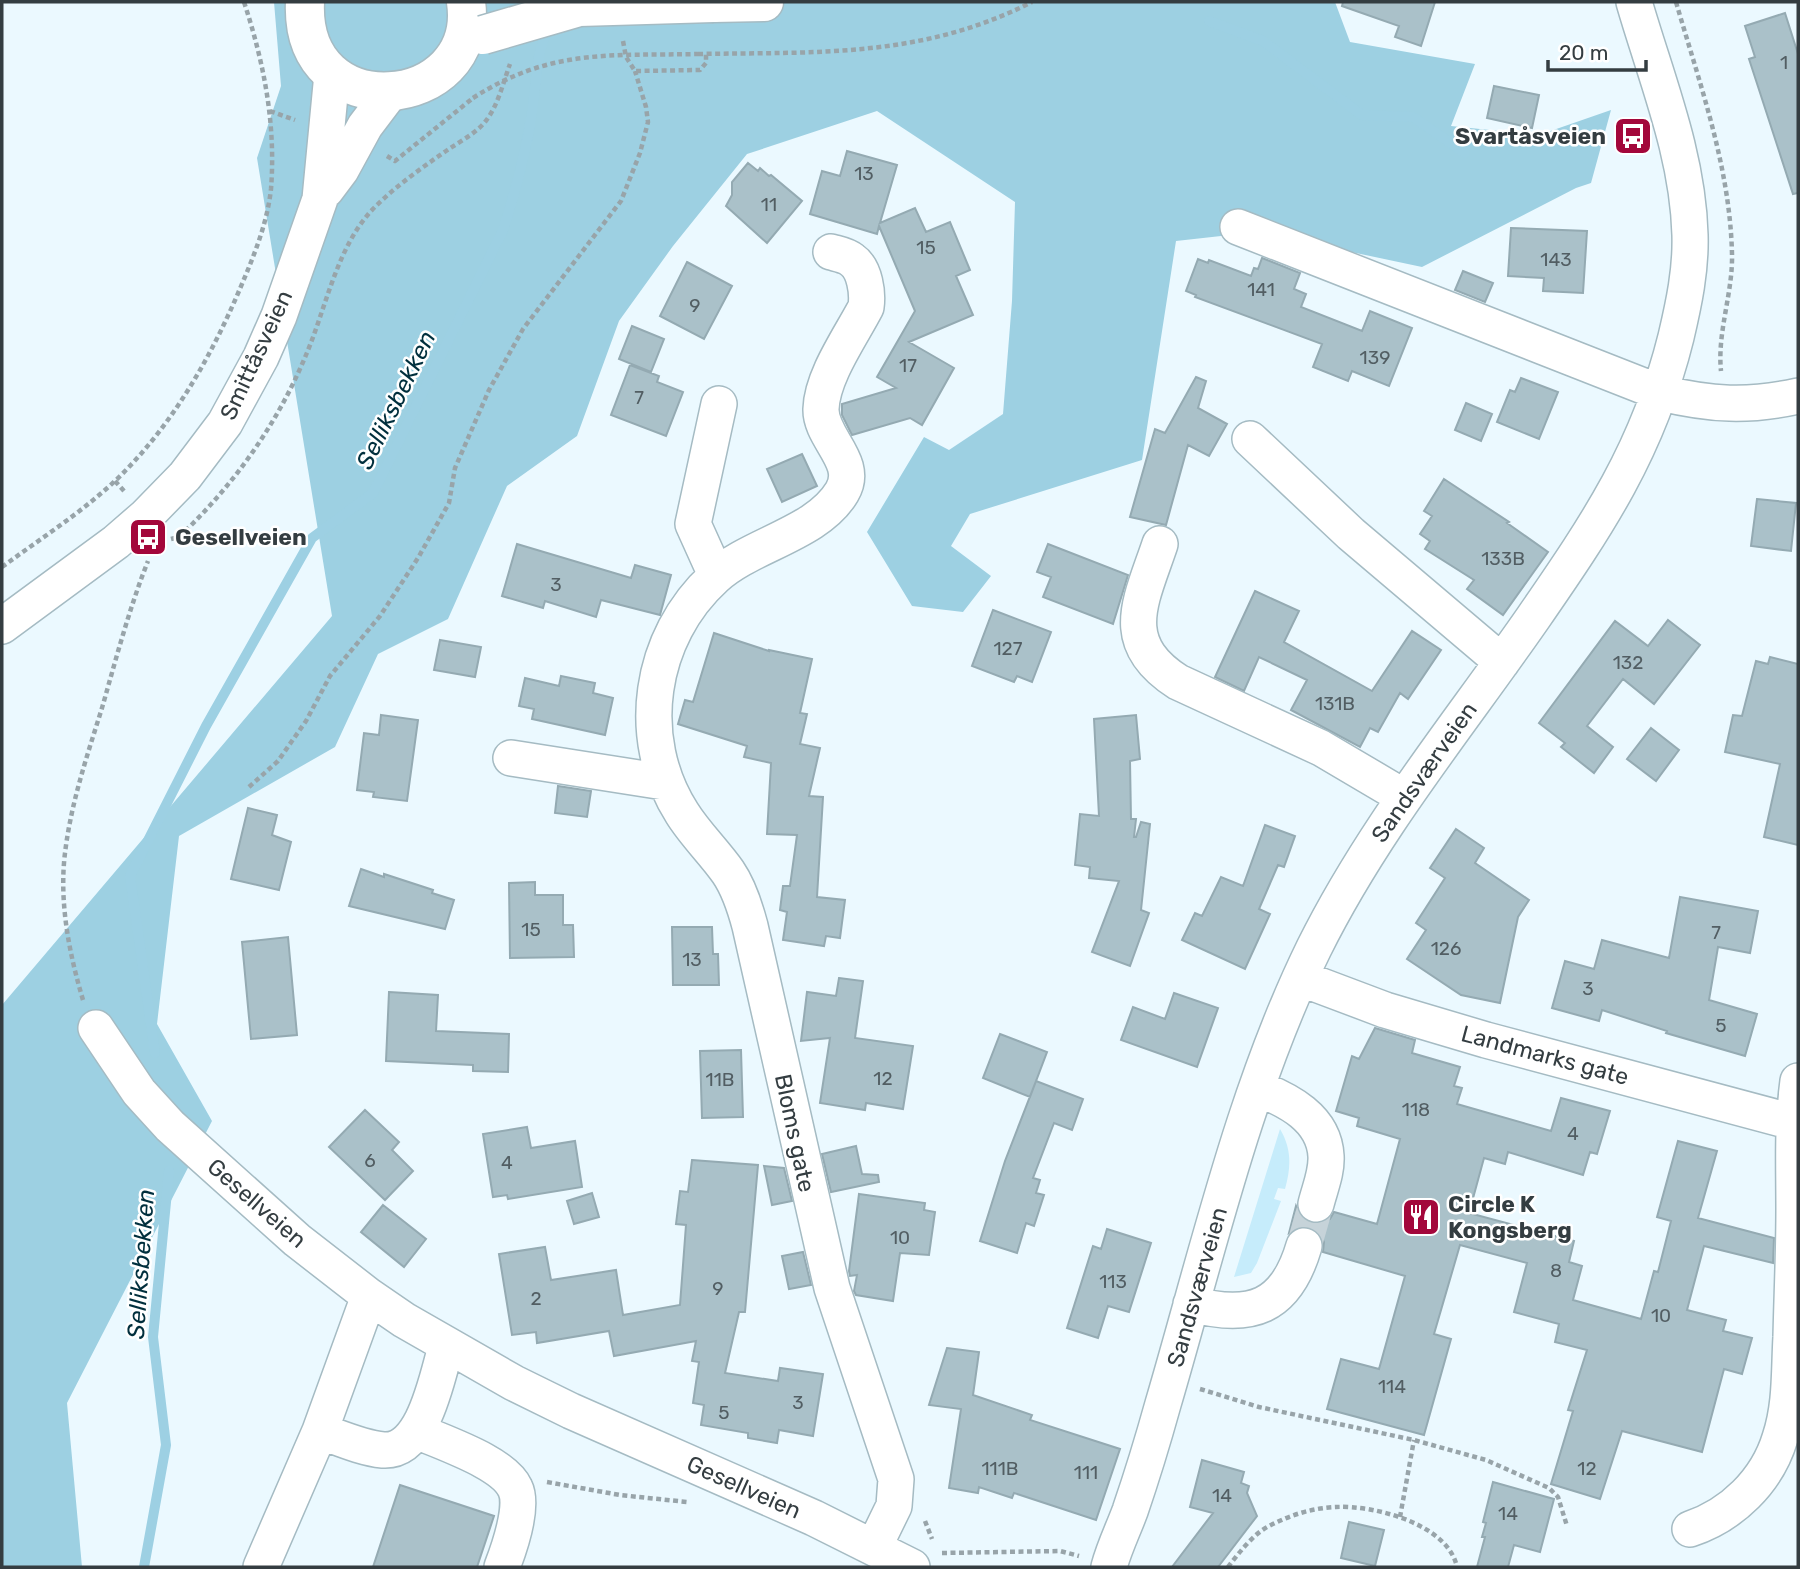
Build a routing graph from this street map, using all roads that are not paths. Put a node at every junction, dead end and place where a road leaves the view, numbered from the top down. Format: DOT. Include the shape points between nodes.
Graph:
graph roads {
  1 [pos="305,2"];
  2 [pos="466,2"];
  3 [pos="764,2"];
  4 [pos="1634,2"];
  5 [pos="713,3"];
  6 [pos="564,4"];
  7 [pos="472,39"];
  8 [pos="332,74"];
  9 [pos="390,93"];
  10 [pos="320,199"];
  11 [pos="1238,227"];
  12 [pos="831,253"];
  13 [pos="1661,393"];
  14 [pos="1798,396"];
  15 [pos="719,404"];
  16 [pos="1250,439"];
  17 [pos="1160,544"];
  18 [pos="716,575"];
  19 [pos="2,626"];
  20 [pos="1502,662"];
  21 [pos="510,758"];
  22 [pos="664,782"];
  23 [pos="1404,797"];
  24 [pos="1300,978"];
  25 [pos="96,1028"];
  26 [pos="1798,1081"];
  27 [pos="1257,1088"];
  28 [pos="1793,1122"];
  29 [pos="1316,1204"];
  30 [pos="1304,1246"];
  31 [pos="369,1296"];
  32 [pos="1191,1304"];
  33 [pos="446,1346"];
  34 [pos="320,1431"];
  35 [pos="417,1431"];
  36 [pos="1690,1529"];
  37 [pos="874,1547"];
  38 [pos="924,1560"];
  39 [pos="1106,1565"];
  40 [pos="261,1567"];
  41 [pos="502,1567"];
  1 -- 8 [label="main road" via="310,40"];
  2 -- 7 [label="main road" via="465,26"];
  3 -- 5 [label="main road"];
  4 -- 13 [label="street, Sandsværveien" via="1674,132 1690,231 1685,298"];
  5 -- 6 [label="main road, bridge"];
  6 -- 7 [label="main road, bridge"];
  7 -- 9 [label="main road" via="432,78"];
  8 -- 9 [label="main road" via="359,89"];
  8 -- 10 [label="street, Smittåsveien"];
  9 -- 10 [label="street, Smittåsveien"];
  10 -- 19 [label="street, Smittåsveien" via="261,357 206,450 116,542"];
  11 -- 13 [label="street"];
  12 -- 18 [label="street, Bloms gate" via="854,260 868,296 822,397 823,425 846,466 847,480 827,510"];
  13 -- 14 [label="street" via="1732,405"];
  13 -- 20 [label="street, Sandsværveien" via="1632,461 1599,521"];
  15 -- 18 [label="street" via="693,524"];
  16 -- 20 [label="street" via="1351,534"];
  17 -- 23 [label="street" via="1138,624 1146,650 1161,671 1321,748"];
  18 -- 22 [label="street, Bloms gate" via="680,618 657,676 653,730"];
  20 -- 23 [label="street, Sandsværveien"];
  21 -- 22 [label="street"];
  22 -- 37 [label="street, Bloms gate" via="682,815 729,874 750,926 832,1288 896,1479 894,1506"];
  23 -- 24 [label="street, Sandsværveien" via="1346,889"];
  24 -- 27 [label="street, Sandsværveien"];
  24 -- 28 [label="street, Landmarks gate" via="1473,1036"];
  25 -- 31 [label="street, Gesellveien" via="139,1092 170,1126 297,1240"];
  26 -- 28 [label="street"];
  27 -- 29 [label="street" via="1298,1108 1320,1135 1326,1155"];
  27 -- 32 [label="street, Sandsværveien"];
  28 -- 36 [label="street" via="1793,1274 1785,1421 1780,1440 1754,1486 1721,1515"];
  30 -- 32 [label="street" via="1283,1289 1264,1306 1218,1312"];
  31 -- 33 [label="street, Gesellveien"];
  31 -- 34 [label="street"];
  32 -- 39 [label="street, Sandsværveien" via="1142,1473"];
  33 -- 35 [label="street"];
  33 -- 37 [label="street, Gesellveien" via="571,1411"];
  34 -- 35 [label="street" via="386,1451 408,1443"];
  34 -- 40 [label="street"];
  35 -- 41 [label="street" via="493,1466 508,1476 517,1490 517,1519"];
  37 -- 38 [label="street, Gesellveien"];
}
